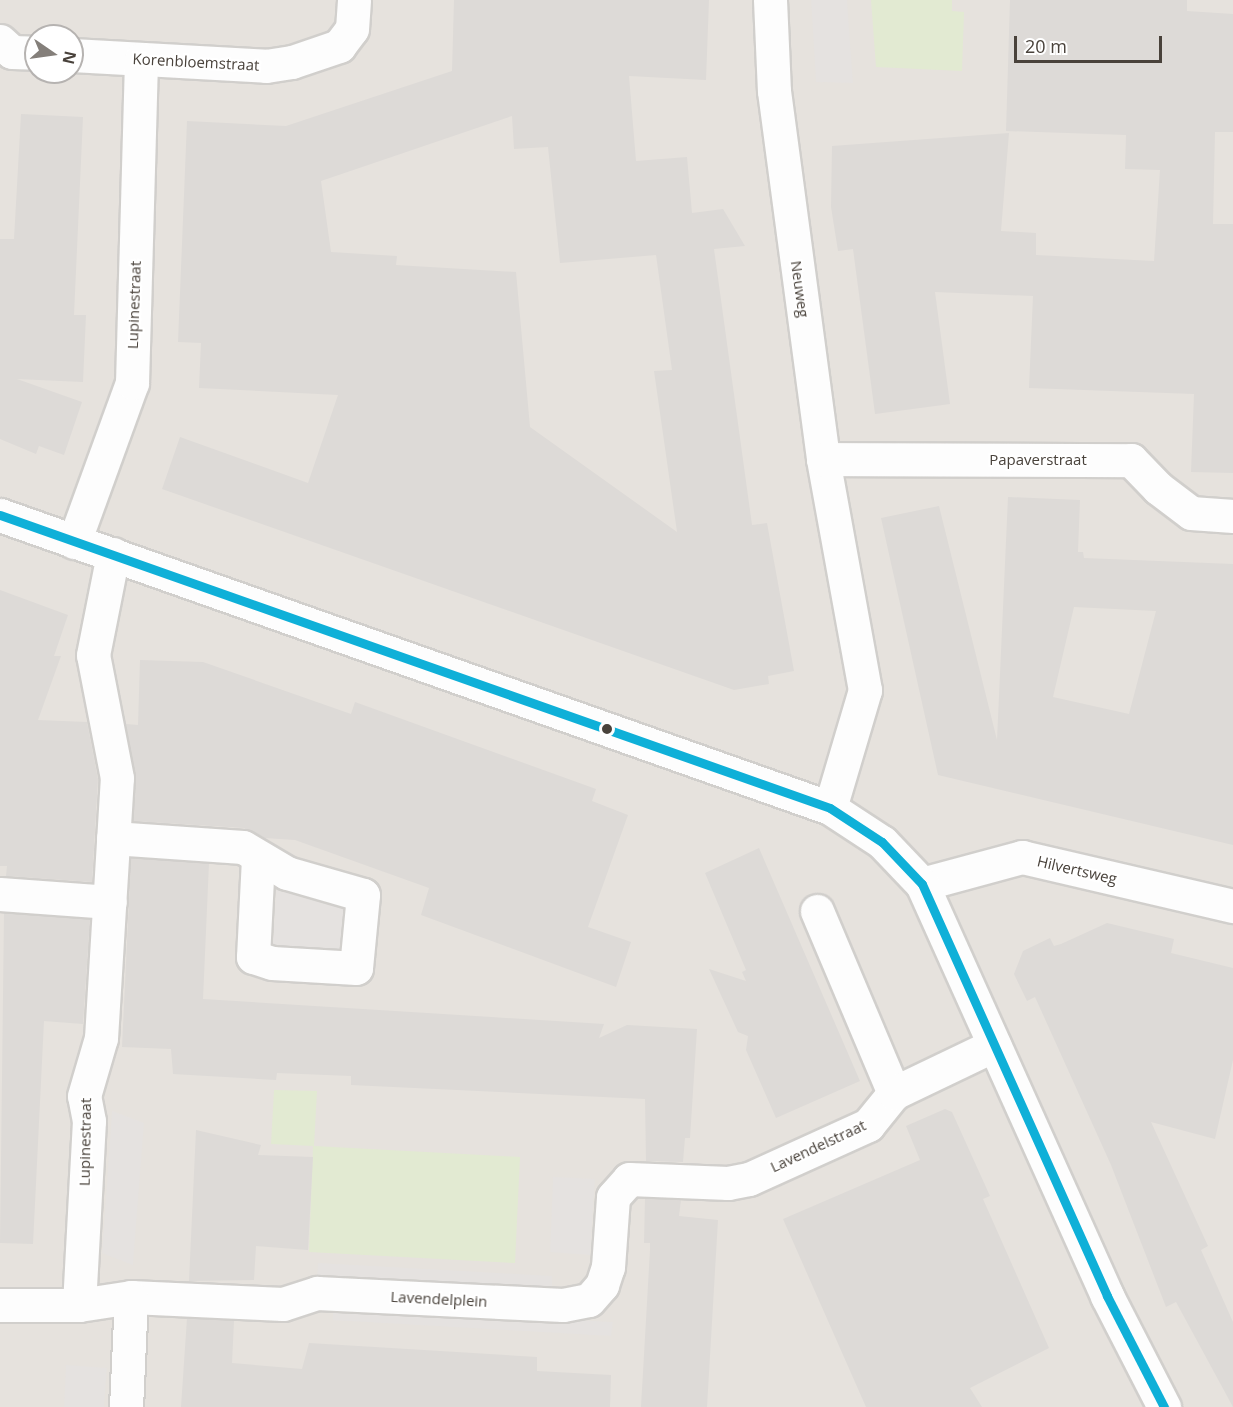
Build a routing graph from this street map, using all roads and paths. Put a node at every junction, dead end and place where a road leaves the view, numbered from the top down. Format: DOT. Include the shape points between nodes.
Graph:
graph roads {
  1 [pos="354,0"];
  2 [pos="770,0"];
  3 [pos="0,41"];
  4 [pos="24,52"];
  5 [pos="84,56"];
  6 [pos="141,58"];
  7 [pos="823,459"];
  8 [pos="0,515"];
  9 [pos="1233,516"];
  10 [pos="74,542"];
  11 [pos="113,554"];
  12 [pos="830,808"];
  13 [pos="113,838"];
  14 [pos="258,857"];
  15 [pos="922,884"];
  16 [pos="0,894"];
  17 [pos="110,902"];
  18 [pos="1233,906"];
  19 [pos="817,911"];
  20 [pos="994,1045"];
  21 [pos="894,1093"];
  22 [pos="656,1180"];
  23 [pos="131,1297"];
  24 [pos="0,1305"];
  25 [pos="79,1305"];
  26 [pos="126,1407"];
  27 [pos="1164,1407"];
  1 -- 6 [label="street, Korenbloemstraat" via="352,29 339,46 292,62 266,66"];
  2 -- 7 [label="street, Neuweg" via="774,91"];
  3 -- 4 [label="street" via="12,52"];
  5 -- 6 [label="street, Korenbloemstraat"];
  6 -- 10 [label="street, Lupinestraat" via="132,383"];
  7 -- 9 [label="street, Papaverstraat" via="1131,460 1158,488 1191,513"];
  7 -- 12 [label="street, Neuweg" via="865,690"];
  8 -- 10 [label="street"];
  10 -- 11 [label="street"];
  11 -- 12 [label="street"];
  11 -- 13 [label="street, Lupinestraat" via="93,656 117,778"];
  12 -- 15 [label="street" via="882,842"];
  13 -- 14 [label="street" via="243,847"];
  13 -- 17 [label="street, Lupinestraat"];
  14 -- 14 [label="street" via="287,873 372,896 356,968 272,963 253,957"];
  15 -- 18 [label="street, Hilvertsweg" via="1022,857"];
  15 -- 20 [label="street"];
  16 -- 17 [label="street"];
  17 -- 25 [label="street, Lupinestraat" via="101,1038 84,1096 89,1121"];
  19 -- 21 [label="street"];
  20 -- 21 [label="street, Lavendelstraat"];
  20 -- 27 [label="street" via="1107,1296"];
  21 -- 22 [label="street, Lavendelstraat" via="868,1125 749,1179"];
  22 -- 23 [label="street, Lavendelplein" via="628,1179 617,1187 608,1267 602,1285 589,1300 563,1305 317,1293 283,1304"];
  23 -- 25 [label="street"];
  23 -- 26 [label="street"];
  24 -- 25 [label="street"];
}
